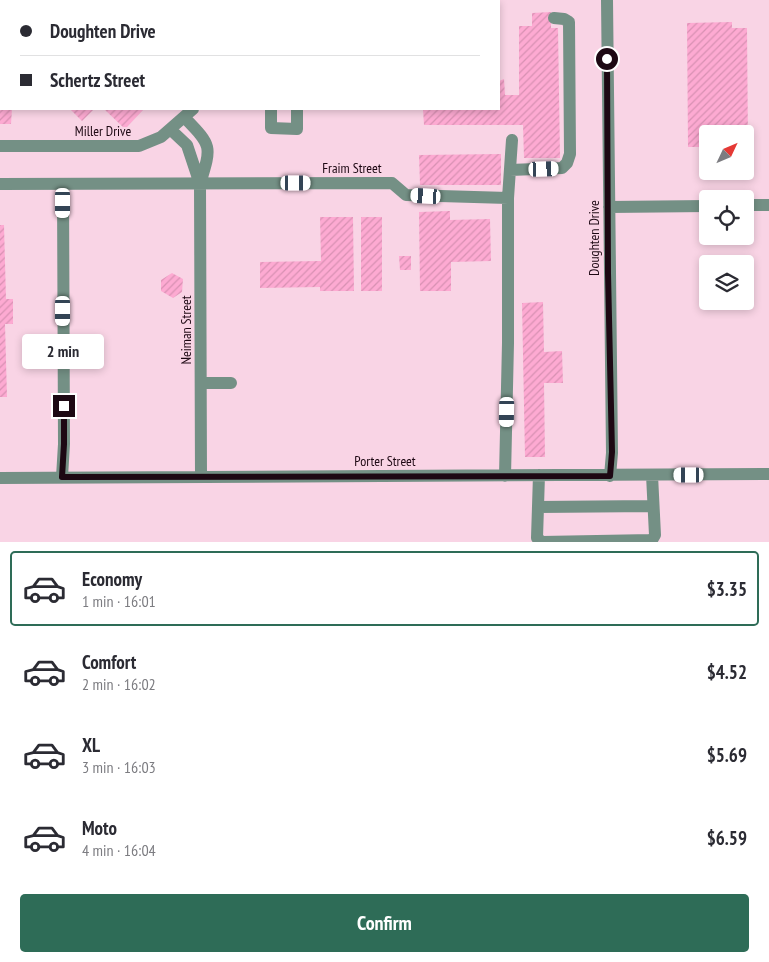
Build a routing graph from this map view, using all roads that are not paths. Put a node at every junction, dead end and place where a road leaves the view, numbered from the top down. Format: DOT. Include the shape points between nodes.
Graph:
graph roads {
  1 [pos="607,0"];
  2 [pos="554,18"];
  3 [pos="271,110"];
  4 [pos="297,110"];
  5 [pos="189,113"];
  6 [pos="170,129"];
  7 [pos="512,140"];
  8 [pos="0,146"];
  9 [pos="510,170"];
  10 [pos="0,184"];
  11 [pos="200,184"];
  12 [pos="63,185"];
  13 [pos="508,198"];
  14 [pos="754,205"];
  15 [pos="769,205"];
  16 [pos="699,206"];
  17 [pos="609,207"];
  18 [pos="201,382"];
  19 [pos="231,383"];
  20 [pos="769,474"];
  21 [pos="539,475"];
  22 [pos="652,475"];
  23 [pos="201,476"];
  24 [pos="505,476"];
  25 [pos="610,476"];
  26 [pos="62,477"];
  27 [pos="0,478"];
  28 [pos="653,506"];
  29 [pos="538,507"];
  1 -- 17 [label="street, Doughten Drive"];
  2 -- 9 [label="street" via="568,22 570,154 562,168"];
  3 -- 4 [label="street" via="271,128 297,129"];
  5 -- 6 [label="street, Miller Drive"];
  5 -- 11 [label="street, Neiman Street" via="208,145"];
  6 -- 8 [label="street, Miller Drive" via="153,141 138,146"];
  6 -- 11 [label="street, Neiman Street" via="187,145"];
  7 -- 9 [label="street"];
  9 -- 13 [label="street"];
  10 -- 12 [label="street, Fraim Street"];
  11 -- 12 [label="street, Fraim Street"];
  11 -- 13 [label="street, Fraim Street" via="392,183 406,195"];
  11 -- 18 [label="street, Neiman Street"];
  12 -- 26 [label="street"];
  13 -- 24 [label="street"];
  14 -- 15 [label="street"];
  16 -- 17 [label="street"];
  17 -- 25 [label="street, Doughten Drive"];
  18 -- 19 [label="street"];
  18 -- 23 [label="street, Neiman Street"];
  20 -- 22 [label="street, Porter Street"];
  21 -- 24 [label="street, Porter Street"];
  21 -- 25 [label="street, Porter Street"];
  21 -- 29 [label="street"];
  22 -- 25 [label="street, Porter Street"];
  22 -- 28 [label="street"];
  23 -- 24 [label="street, Porter Street"];
  23 -- 26 [label="street, Porter Street"];
  26 -- 27 [label="street, Porter Street"];
  28 -- 29 [label="street"];
  28 -- 29 [label="street" via="655,535 652,540 542,542 537,538"];
}
